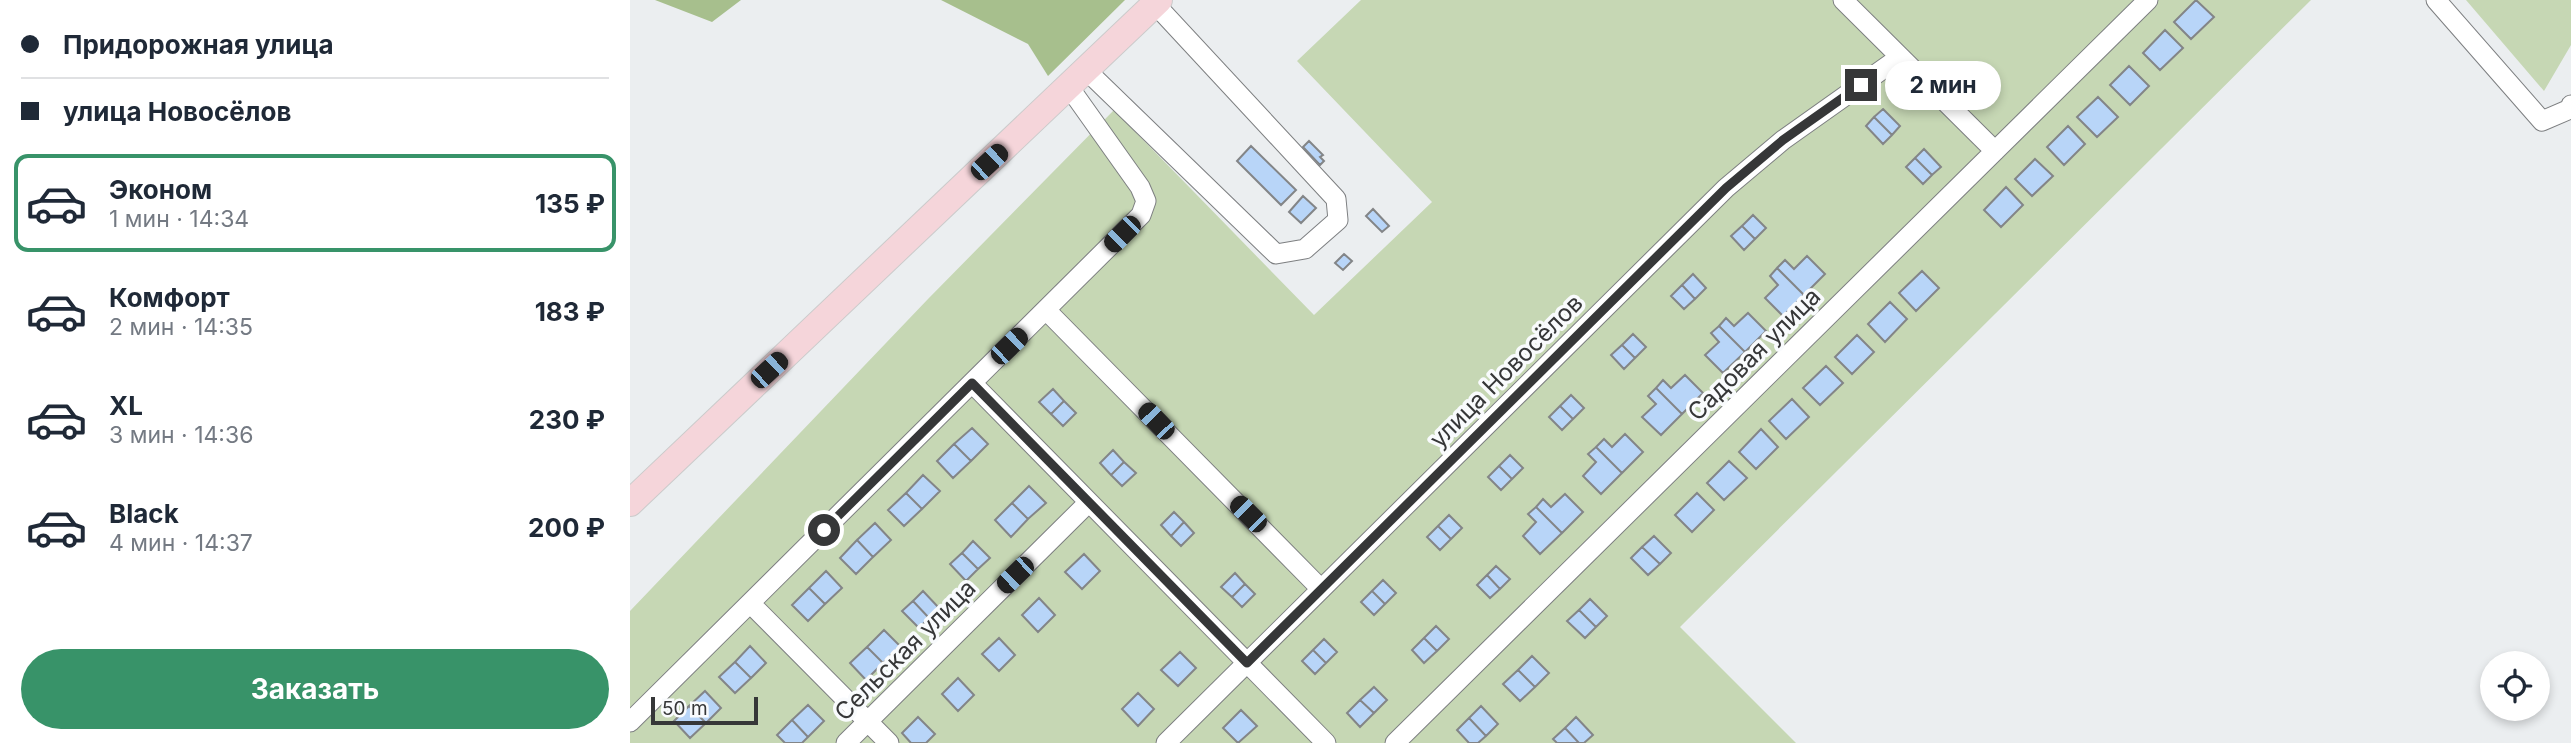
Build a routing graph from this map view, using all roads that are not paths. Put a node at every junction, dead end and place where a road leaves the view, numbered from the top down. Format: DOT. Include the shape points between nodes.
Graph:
graph roads {
  1 [pos="1843,0"];
  2 [pos="2148,0"];
  3 [pos="2436,0"];
  4 [pos="1157,2"];
  5 [pos="1900,57"];
  6 [pos="1077,79"];
  7 [pos="2571,105"];
  8 [pos="1995,151"];
  9 [pos="1046,310"];
  10 [pos="972,383"];
  11 [pos="1089,502"];
  12 [pos="630,503"];
  13 [pos="1321,589"];
  14 [pos="750,603"];
  15 [pos="1247,663"];
  16 [pos="630,722"];
  17 [pos="868,722"];
  18 [pos="846,743"];
  19 [pos="889,743"];
  20 [pos="1166,743"];
  21 [pos="1326,743"];
  22 [pos="1395,743"];
  1 -- 5 [label="street"];
  2 -- 8 [label="street, Садовая улица"];
  3 -- 7 [label="street" via="2542,121"];
  4 -- 6 [label="main road"];
  4 -- 6 [label="street" via="1336,199 1338,220 1305,249 1276,254"];
  5 -- 8 [label="street"];
  5 -- 13 [label="street, улица Новосёлов" via="1783,140 1726,188"];
  6 -- 9 [label="street" via="1146,201 1141,215"];
  6 -- 12 [label="main road"];
  8 -- 22 [label="street, Садовая улица"];
  9 -- 10 [label="street"];
  9 -- 13 [label="street"];
  10 -- 11 [label="street"];
  10 -- 14 [label="street"];
  11 -- 15 [label="street"];
  11 -- 17 [label="street, Сельская улица"];
  13 -- 15 [label="street, улица Новосёлов"];
  14 -- 16 [label="street"];
  14 -- 17 [label="street"];
  15 -- 20 [label="street, улица Новосёлов"];
  15 -- 21 [label="street"];
  17 -- 18 [label="street, Сельская улица"];
  17 -- 19 [label="street"];
}
